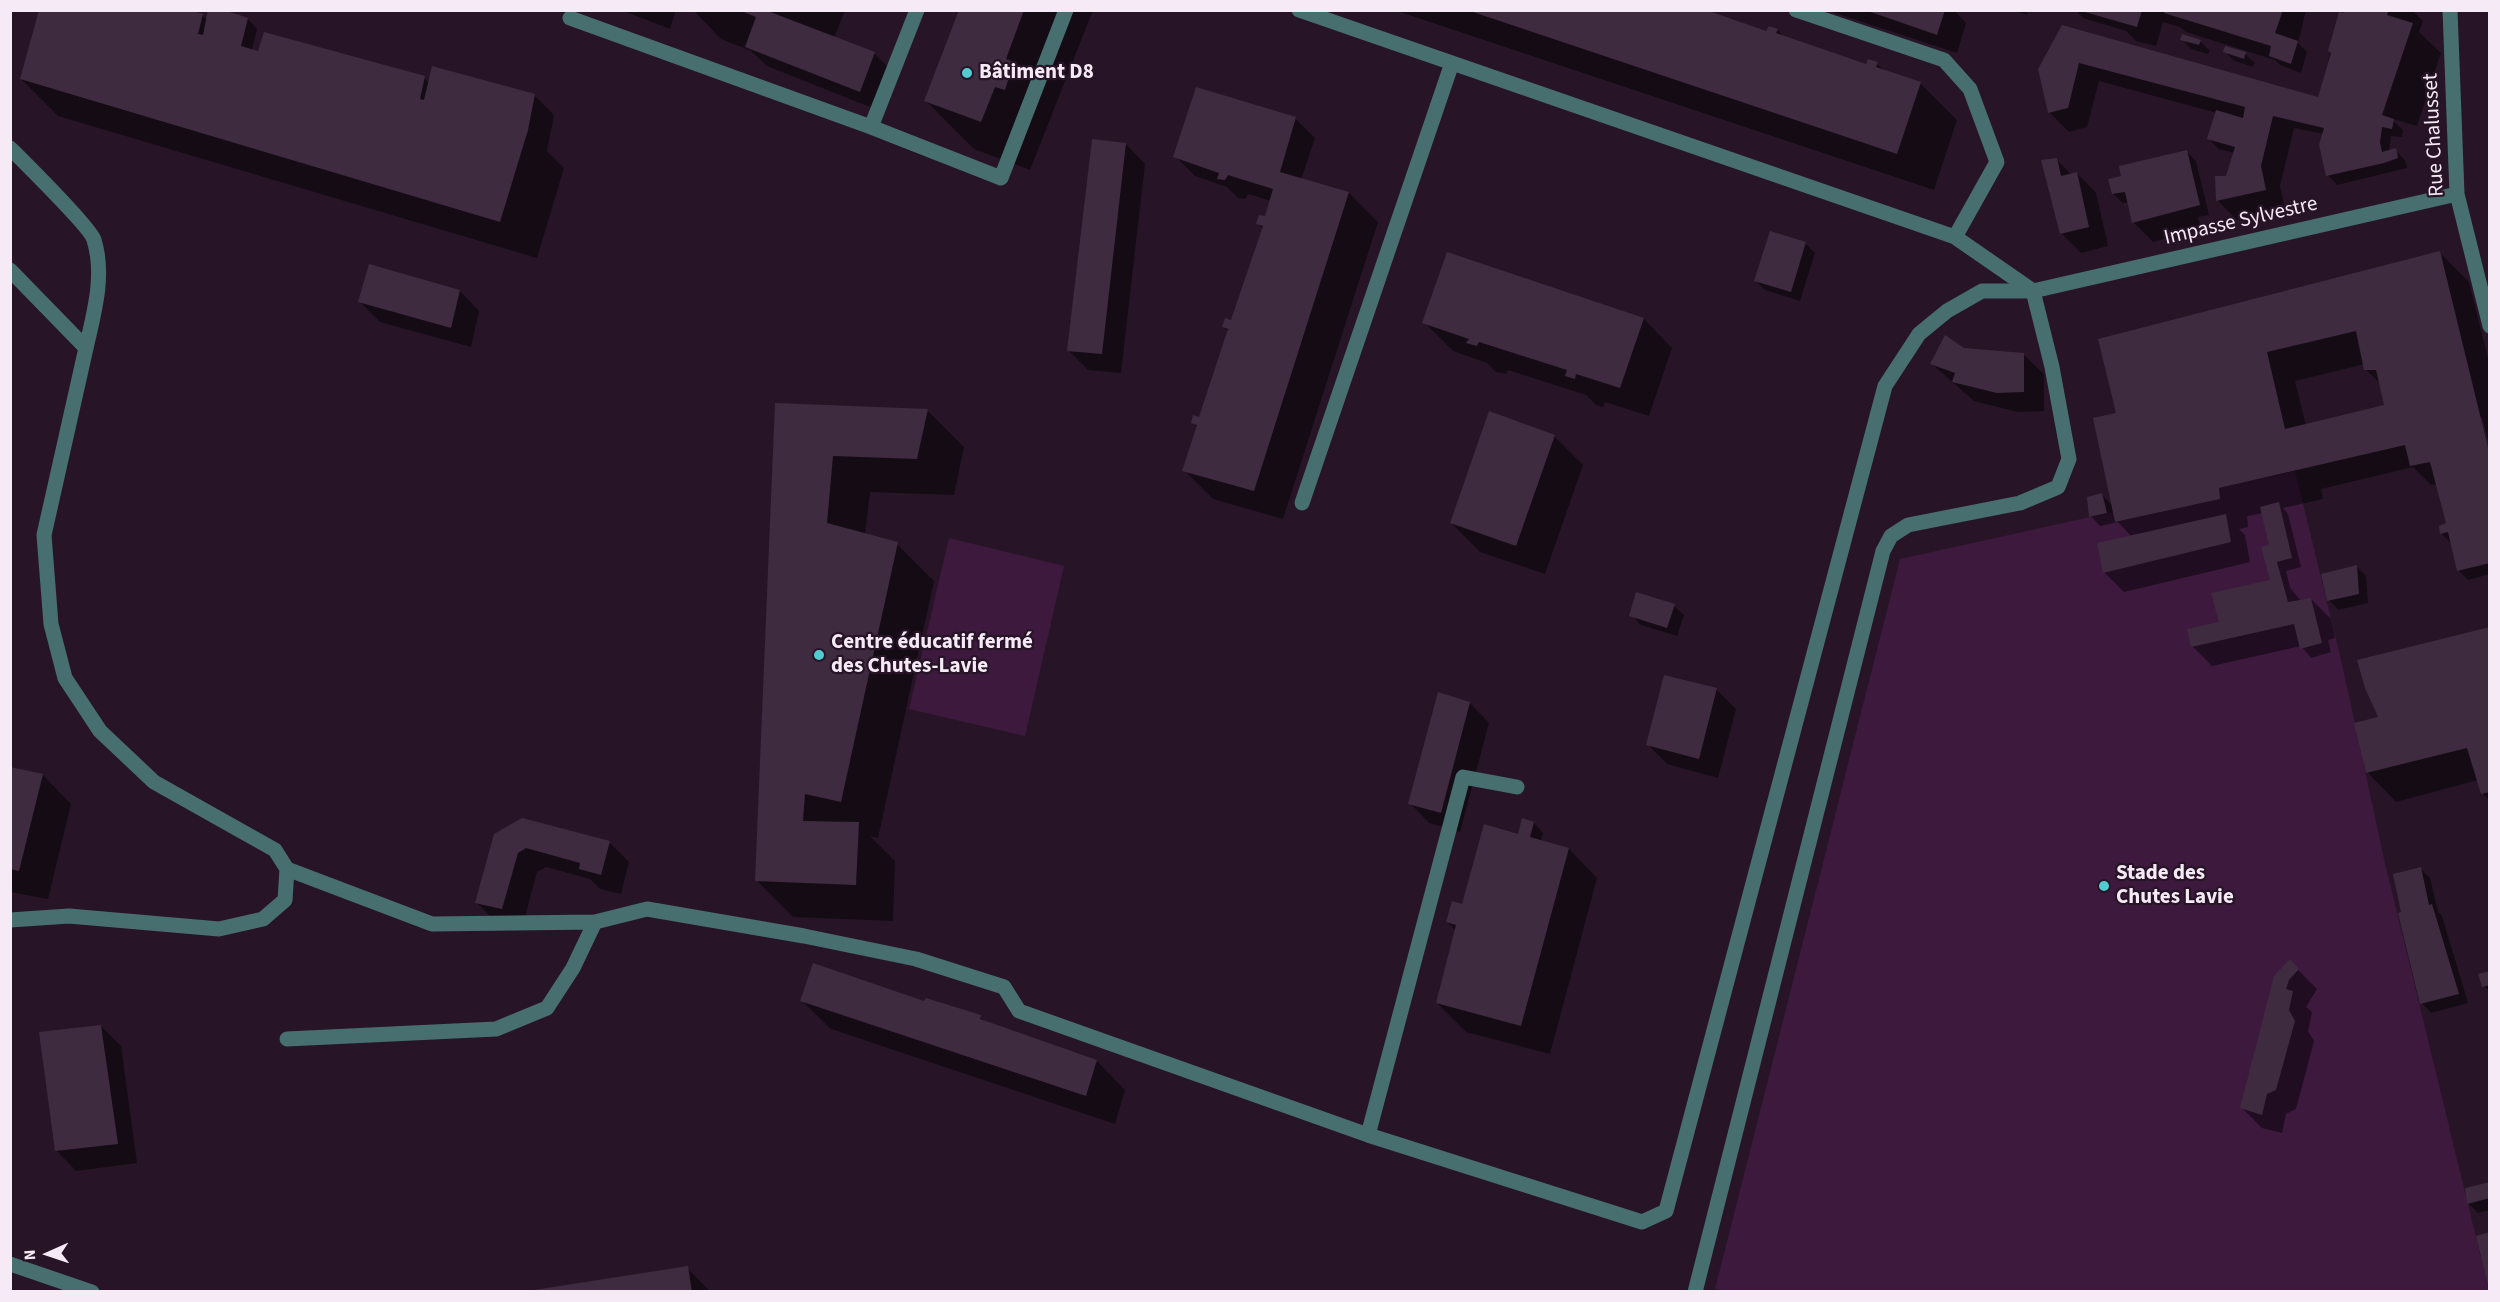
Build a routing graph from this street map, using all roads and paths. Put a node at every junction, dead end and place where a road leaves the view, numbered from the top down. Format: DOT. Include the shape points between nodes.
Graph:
graph roads {
  1 [pos="917,10"];
  2 [pos="1066,10"];
  3 [pos="1299,10"];
  4 [pos="1796,10"];
  5 [pos="2450,10"];
  6 [pos="570,18"];
  7 [pos="1452,63"];
  8 [pos="872,127"];
  9 [pos="10,148"];
  10 [pos="2457,194"];
  11 [pos="1955,237"];
  12 [pos="10,270"];
  13 [pos="2033,291"];
  14 [pos="2490,326"];
  15 [pos="86,348"];
  16 [pos="1302,503"];
  17 [pos="1517,787"];
  18 [pos="287,869"];
  19 [pos="10,920"];
  20 [pos="595,922"];
  21 [pos="287,1039"];
  22 [pos="1368,1135"];
  23 [pos="10,1264"];
  24 [pos="92,1292"];
  25 [pos="1695,1292"];
  1 -- 8 [label="street"];
  2 -- 8 [label="street" via="1001,178"];
  3 -- 7 [label="street"];
  4 -- 11 [label="street" via="1944,60 1970,89 1997,162"];
  5 -- 10 [label="street, Rue Chalusset"];
  6 -- 8 [label="street"];
  7 -- 11 [label="street"];
  7 -- 16 [label="street"];
  9 -- 15 [label="street" via="94,237 98,296"];
  10 -- 13 [label="street, Impasse Sylvestre"];
  10 -- 14 [label="street, Rue Chalusset"];
  11 -- 13 [label="street"];
  12 -- 15 [label="street"];
  13 -- 22 [label="street, Impasse Sylvestre" via="1982,291 1947,311 1919,334 1885,386 1666,1211 1642,1222"];
  13 -- 25 [label="street" via="2069,459 2058,488 2020,504 1908,525 1891,536 1883,551"];
  15 -- 18 [label="street" via="44,535 51,624 65,678 100,731 154,782 275,850"];
  17 -- 22 [label="street" via="1463,777"];
  18 -- 19 [label="street" via="285,900 263,919 219,929 69,916"];
  18 -- 20 [label="street" via="432,924"];
  20 -- 21 [label="street" via="573,968 547,1008 496,1029"];
  20 -- 22 [label="street" via="647,909 916,959 1004,987 1019,1011"];
  23 -- 24 [label="street"];
}
